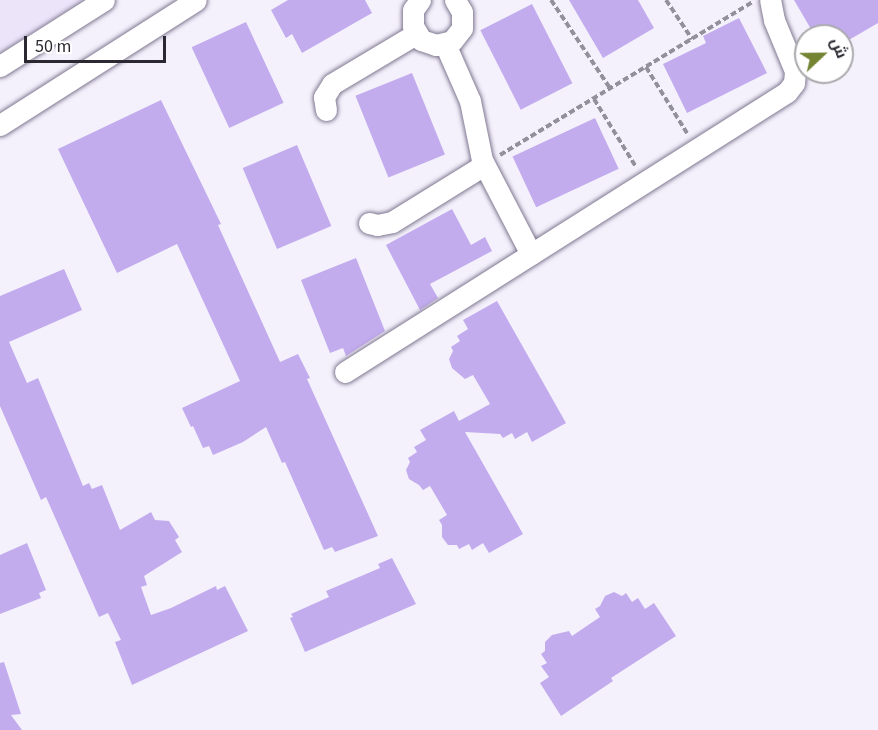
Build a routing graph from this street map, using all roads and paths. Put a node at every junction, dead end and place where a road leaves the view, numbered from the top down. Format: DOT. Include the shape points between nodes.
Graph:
graph roads {
  1 [pos="104,0"];
  2 [pos="196,0"];
  3 [pos="551,0"];
  4 [pos="666,0"];
  5 [pos="756,0"];
  6 [pos="770,0"];
  7 [pos="460,2"];
  8 [pos="414,3"];
  9 [pos="416,33"];
  10 [pos="692,39"];
  11 [pos="445,44"];
  12 [pos="0,66"];
  13 [pos="645,67"];
  14 [pos="610,88"];
  15 [pos="594,99"];
  16 [pos="326,110"];
  17 [pos="0,125"];
  18 [pos="697,149"];
  19 [pos="484,165"];
  20 [pos="645,182"];
  21 [pos="369,223"];
  22 [pos="531,254"];
  23 [pos="345,372"];
  1 -- 12 [label="street"];
  2 -- 17 [label="street"];
  3 -- 14 [label="path"];
  4 -- 10 [label="path"];
  5 -- 10 [label="path"];
  6 -- 18 [label="street" via="774,21 795,71 794,83 787,92"];
  7 -- 11 [label="street" via="462,28"];
  8 -- 9 [label="street" via="412,26"];
  9 -- 11 [label="street" via="428,44"];
  9 -- 16 [label="street" via="332,84 324,97"];
  10 -- 13 [label="path"];
  11 -- 19 [label="street" via="470,100"];
  13 -- 14 [label="path"];
  13 -- 18 [label="path"];
  14 -- 15 [label="path"];
  15 -- 19 [label="path"];
  15 -- 20 [label="path"];
  18 -- 20 [label="street"];
  19 -- 21 [label="street" via="392,222"];
  19 -- 22 [label="street"];
  20 -- 22 [label="street"];
  22 -- 23 [label="street"];
}
